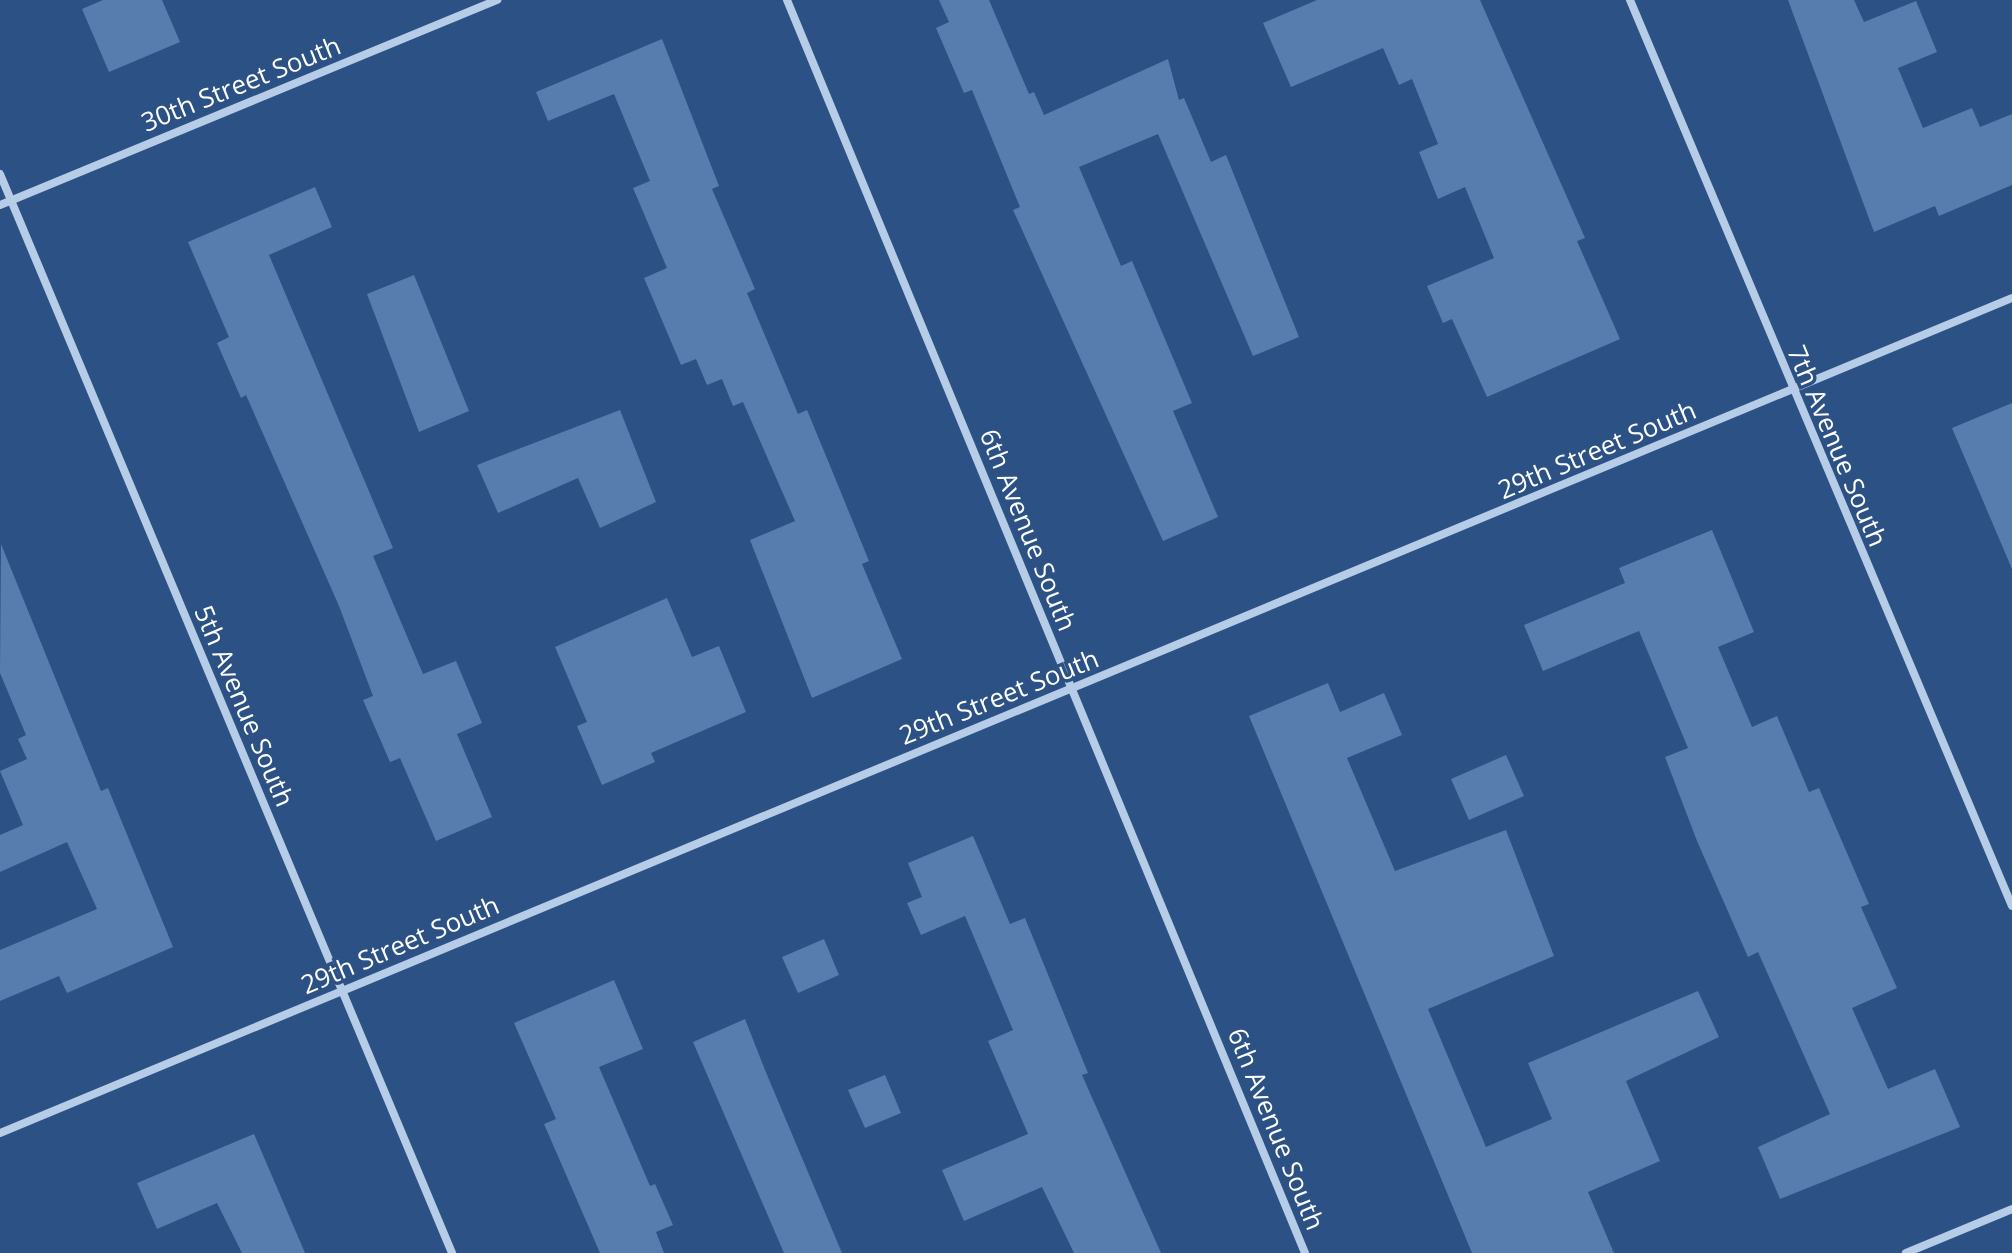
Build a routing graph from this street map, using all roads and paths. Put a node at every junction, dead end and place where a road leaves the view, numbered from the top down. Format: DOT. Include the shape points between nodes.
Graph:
graph roads {
  1 [pos="497,0"];
  2 [pos="787,0"];
  3 [pos="1630,0"];
  4 [pos="0,174"];
  5 [pos="11,200"];
  6 [pos="0,205"];
  7 [pos="2012,298"];
  8 [pos="1791,390"];
  9 [pos="1070,685"];
  10 [pos="2012,906"];
  11 [pos="341,992"];
  12 [pos="0,1133"];
  13 [pos="2012,1209"];
  14 [pos="452,1253"];
  15 [pos="1305,1253"];
  16 [pos="1906,1253"];
  1 -- 5 [label="street, 30th Street South"];
  2 -- 9 [label="street, 6th Avenue South"];
  3 -- 8 [label="street, 7th Avenue South"];
  4 -- 5 [label="street, 5th Avenue South"];
  5 -- 6 [label="street, 30th Street South"];
  5 -- 11 [label="street, 5th Avenue South"];
  7 -- 8 [label="street, 29th Street South"];
  8 -- 9 [label="street, 29th Street South" via="1131,667"];
  8 -- 10 [label="street, 7th Avenue South"];
  9 -- 11 [label="street, 29th Street South"];
  9 -- 15 [label="street, 6th Avenue South"];
  11 -- 12 [label="street, 29th Street South"];
  11 -- 14 [label="street, 5th Avenue South"];
  13 -- 16 [label="street"];
}
